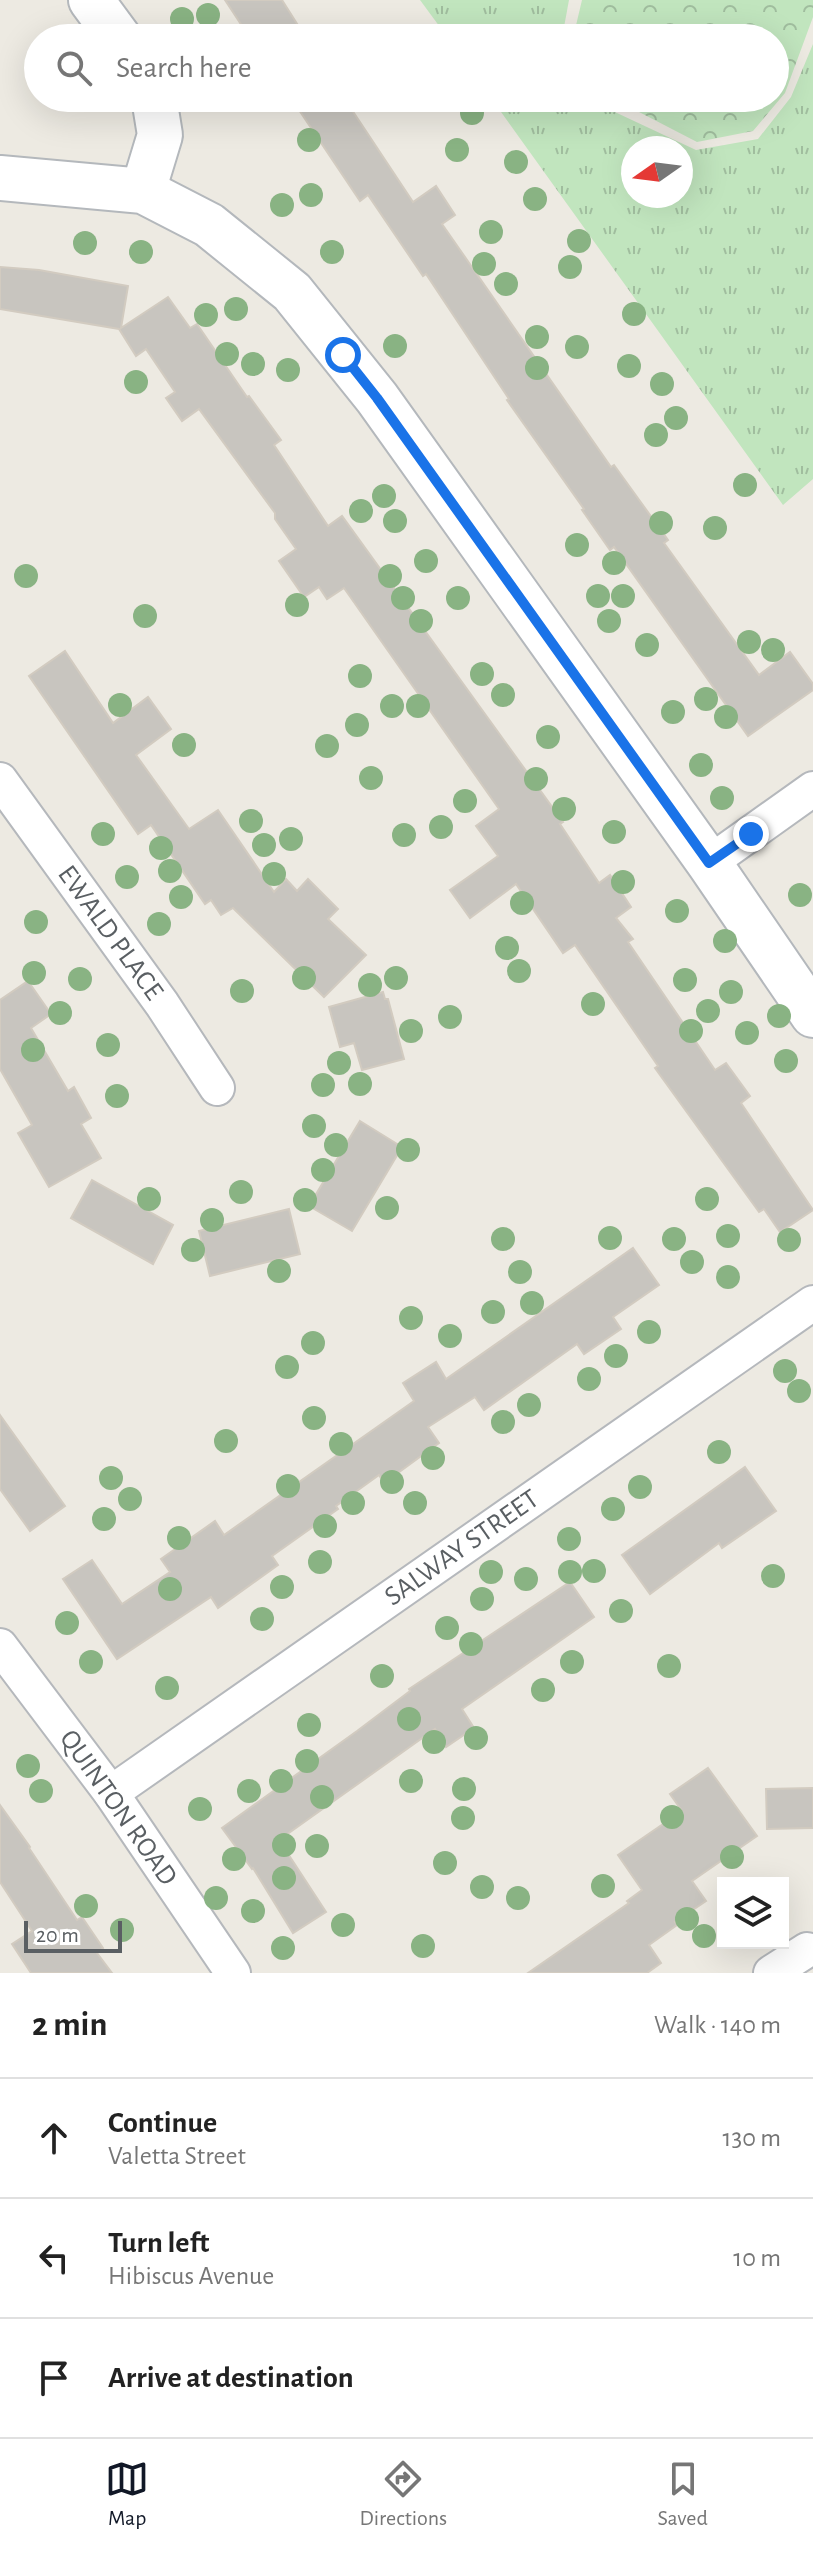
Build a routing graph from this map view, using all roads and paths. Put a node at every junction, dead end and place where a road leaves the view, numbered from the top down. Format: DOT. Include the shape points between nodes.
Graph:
graph roads {
  1 [pos="91,0"];
  2 [pos="109,24"];
  3 [pos="156,112"];
  4 [pos="0,178"];
  5 [pos="143,191"];
  6 [pos="0,780"];
  7 [pos="813,789"];
  8 [pos="709,863"];
  9 [pos="813,1015"];
  10 [pos="217,1088"];
  11 [pos="813,1303"];
  12 [pos="0,1646"];
  13 [pos="111,1793"];
  14 [pos="807,1950"];
  15 [pos="233,1973"];
  16 [pos="771,1973"];
  1 -- 2 [label="street"];
  3 -- 5 [label="street" via="160,135"];
  4 -- 5 [label="street"];
  5 -- 8 [label="street" via="209,225 292,292 377,398"];
  6 -- 10 [label="street, EWALD PLACE"];
  7 -- 8 [label="street"];
  8 -- 9 [label="street"];
  11 -- 13 [label="street, SALWAY STREET"];
  12 -- 13 [label="street, QUINTON ROAD"];
  13 -- 15 [label="street, QUINTON ROAD"];
  14 -- 16 [label="street"];
}
